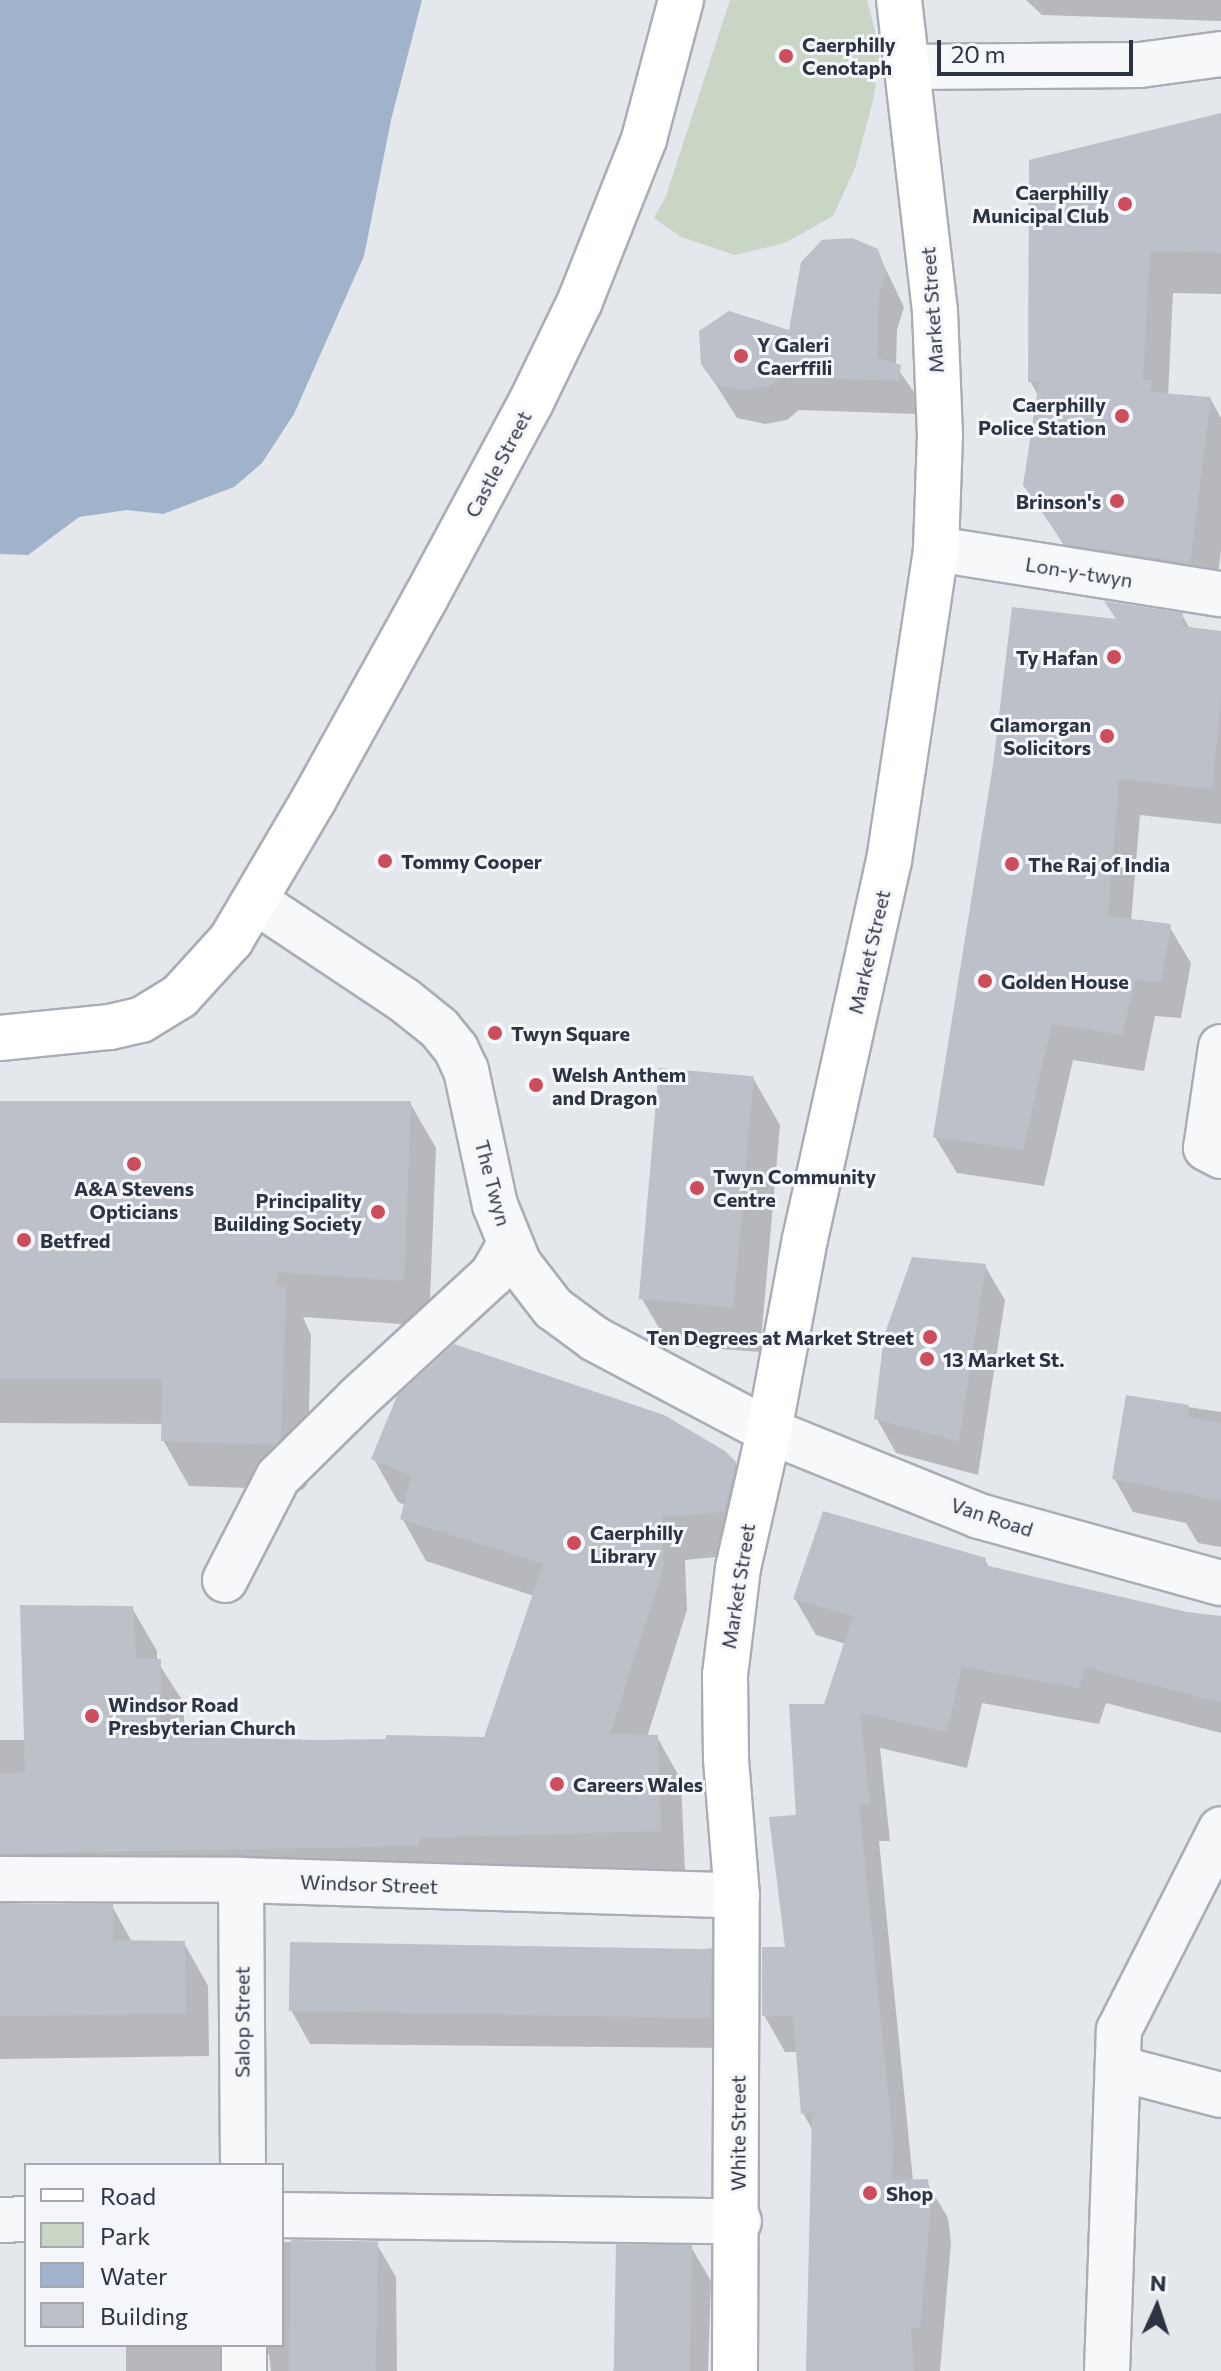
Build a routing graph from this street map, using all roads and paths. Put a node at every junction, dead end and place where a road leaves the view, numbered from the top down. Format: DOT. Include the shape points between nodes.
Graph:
graph roads {
  1 [pos="899,0"];
  2 [pos="683,9"];
  3 [pos="1221,54"];
  4 [pos="909,67"];
  5 [pos="936,549"];
  6 [pos="1221,594"];
  7 [pos="255,901"];
  8 [pos="0,1038"];
  9 [pos="1221,1047"];
  10 [pos="1221,1156"];
  11 [pos="510,1244"];
  12 [pos="769,1431"];
  13 [pos="225,1580"];
  14 [pos="1221,1583"];
  15 [pos="1221,1829"];
  16 [pos="0,1879"];
  17 [pos="241,1880"];
  18 [pos="737,1896"];
  19 [pos="1118,2068"];
  20 [pos="1221,2095"];
  21 [pos="243,2163"];
  22 [pos="284,2215"];
  23 [pos="24,2219"];
  24 [pos="0,2220"];
  25 [pos="739,2221"];
  26 [pos="244,2347"];
  27 [pos="244,2371"];
  28 [pos="735,2371"];
  29 [pos="1107,2371"];
  1 -- 4 [label="main road, Market Street"];
  2 -- 7 [label="main road, Castle Street" via="628,184 544,377"];
  3 -- 4 [label="street" via="1140,65"];
  4 -- 5 [label="main road, Market Street" via="935,311 940,436"];
  5 -- 6 [label="street, Lon-y-twyn"];
  5 -- 12 [label="main road, Market Street" via="889,861 805,1239"];
  7 -- 8 [label="main road, Castle Street" via="204,973 158,1011 110,1027"];
  7 -- 11 [label="street, The Twyn" via="404,1000 456,1049 466,1070 495,1205"];
  9 -- 10 [label="street" via="1206,1148"];
  11 -- 12 [label="street, The Twyn" via="553,1308 595,1339"];
  11 -- 13 [label="street" via="492,1275 278,1477"];
  12 -- 14 [label="street, Van Road" via="979,1516"];
  12 -- 18 [label="main road, Market Street" via="738,1568 725,1675"];
  15 -- 19 [label="street" via="1119,2030"];
  16 -- 17 [label="street, Windsor Street"];
  17 -- 18 [label="street, Windsor Street"];
  17 -- 21 [label="street, Salop Street"];
  18 -- 25 [label="main road, White Street"];
  19 -- 20 [label="street"];
  19 -- 29 [label="street"];
  22 -- 25 [label="street"];
  23 -- 24 [label="street"];
  25 -- 28 [label="main road, White Street"];
  26 -- 27 [label="street"];
}
